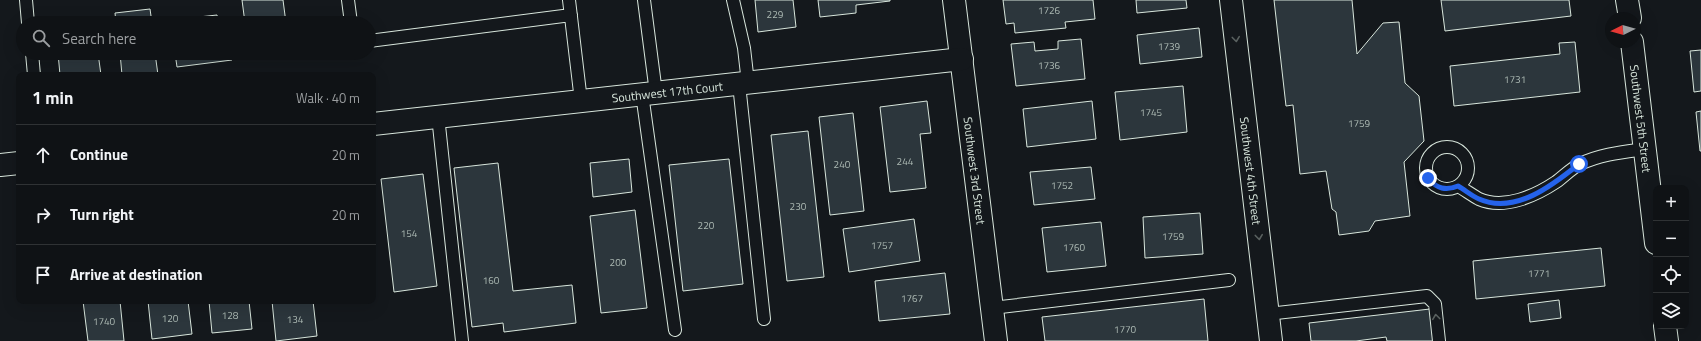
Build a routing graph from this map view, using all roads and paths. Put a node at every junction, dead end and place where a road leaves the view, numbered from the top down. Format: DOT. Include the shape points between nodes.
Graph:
graph roads {
  1 [pos="26,0"];
  2 [pos="348,0"];
  3 [pos="569,0"];
  4 [pos="644,0"];
  5 [pos="733,0"];
  6 [pos="954,0"];
  7 [pos="1231,0"];
  8 [pos="1627,0"];
  9 [pos="1629,12"];
  10 [pos="571,15"];
  11 [pos="27,16"];
  12 [pos="349,16"];
  13 [pos="376,40"];
  14 [pos="1633,48"];
  15 [pos="962,59"];
  16 [pos="33,60"];
  17 [pos="34,72"];
  18 [pos="744,83"];
  19 [pos="649,94"];
  20 [pos="581,101"];
  21 [pos="438,116"];
  22 [pos="376,124"];
  23 [pos="1645,149"];
  24 [pos="16,163"];
  25 [pos="0,165"];
  26 [pos="1458,186"];
  27 [pos="1653,221"];
  28 [pos="1229,280"];
  29 [pos="992,308"];
  30 [pos="1268,314"];
  31 [pos="764,319"];
  32 [pos="1665,329"];
  33 [pos="675,330"];
  34 [pos="462,341"];
  35 [pos="996,341"];
  36 [pos="1271,341"];
  37 [pos="1439,341"];
  38 [pos="1667,341"];
  1 -- 11 [label="lane"];
  2 -- 12 [label="lane"];
  3 -- 10 [label="lane"];
  4 -- 19 [label="lane"];
  5 -- 18 [label="lane" via="745,53"];
  6 -- 15 [label="street, Southwest 3rd Street"];
  7 -- 30 [label="street, Southwest 4th Street, one-way"];
  8 -- 9 [label="street"];
  10 -- 13 [label="lane"];
  10 -- 20 [label="lane"];
  14 -- 23 [label="street, Southwest 5th Street"];
  15 -- 18 [label="street, Southwest 17th Court"];
  15 -- 29 [label="street, Southwest 3rd Street"];
  16 -- 17 [label="lane"];
  18 -- 19 [label="street, Southwest 17th Court"];
  18 -- 31 [label="lane"];
  19 -- 20 [label="street, Southwest 17th Court"];
  19 -- 33 [label="lane"];
  20 -- 21 [label="street, Southwest 17th Court"];
  21 -- 22 [label="street, Southwest 17th Court"];
  21 -- 34 [label="lane"];
  23 -- 26 [label="lane" via="1595,158 1579,164 1543,190 1510,202 1495,203 1480,199"];
  23 -- 27 [label="street, Southwest 5th Street"];
  24 -- 25 [label="street"];
  28 -- 29 [label="lane"];
  29 -- 35 [label="street, Southwest 3rd Street"];
  30 -- 36 [label="street, Southwest 4th Street"];
  37 -- 30 [label="lane, one-way" via="1435,304 1428,296"];
  32 -- 38 [label="street"];
}
